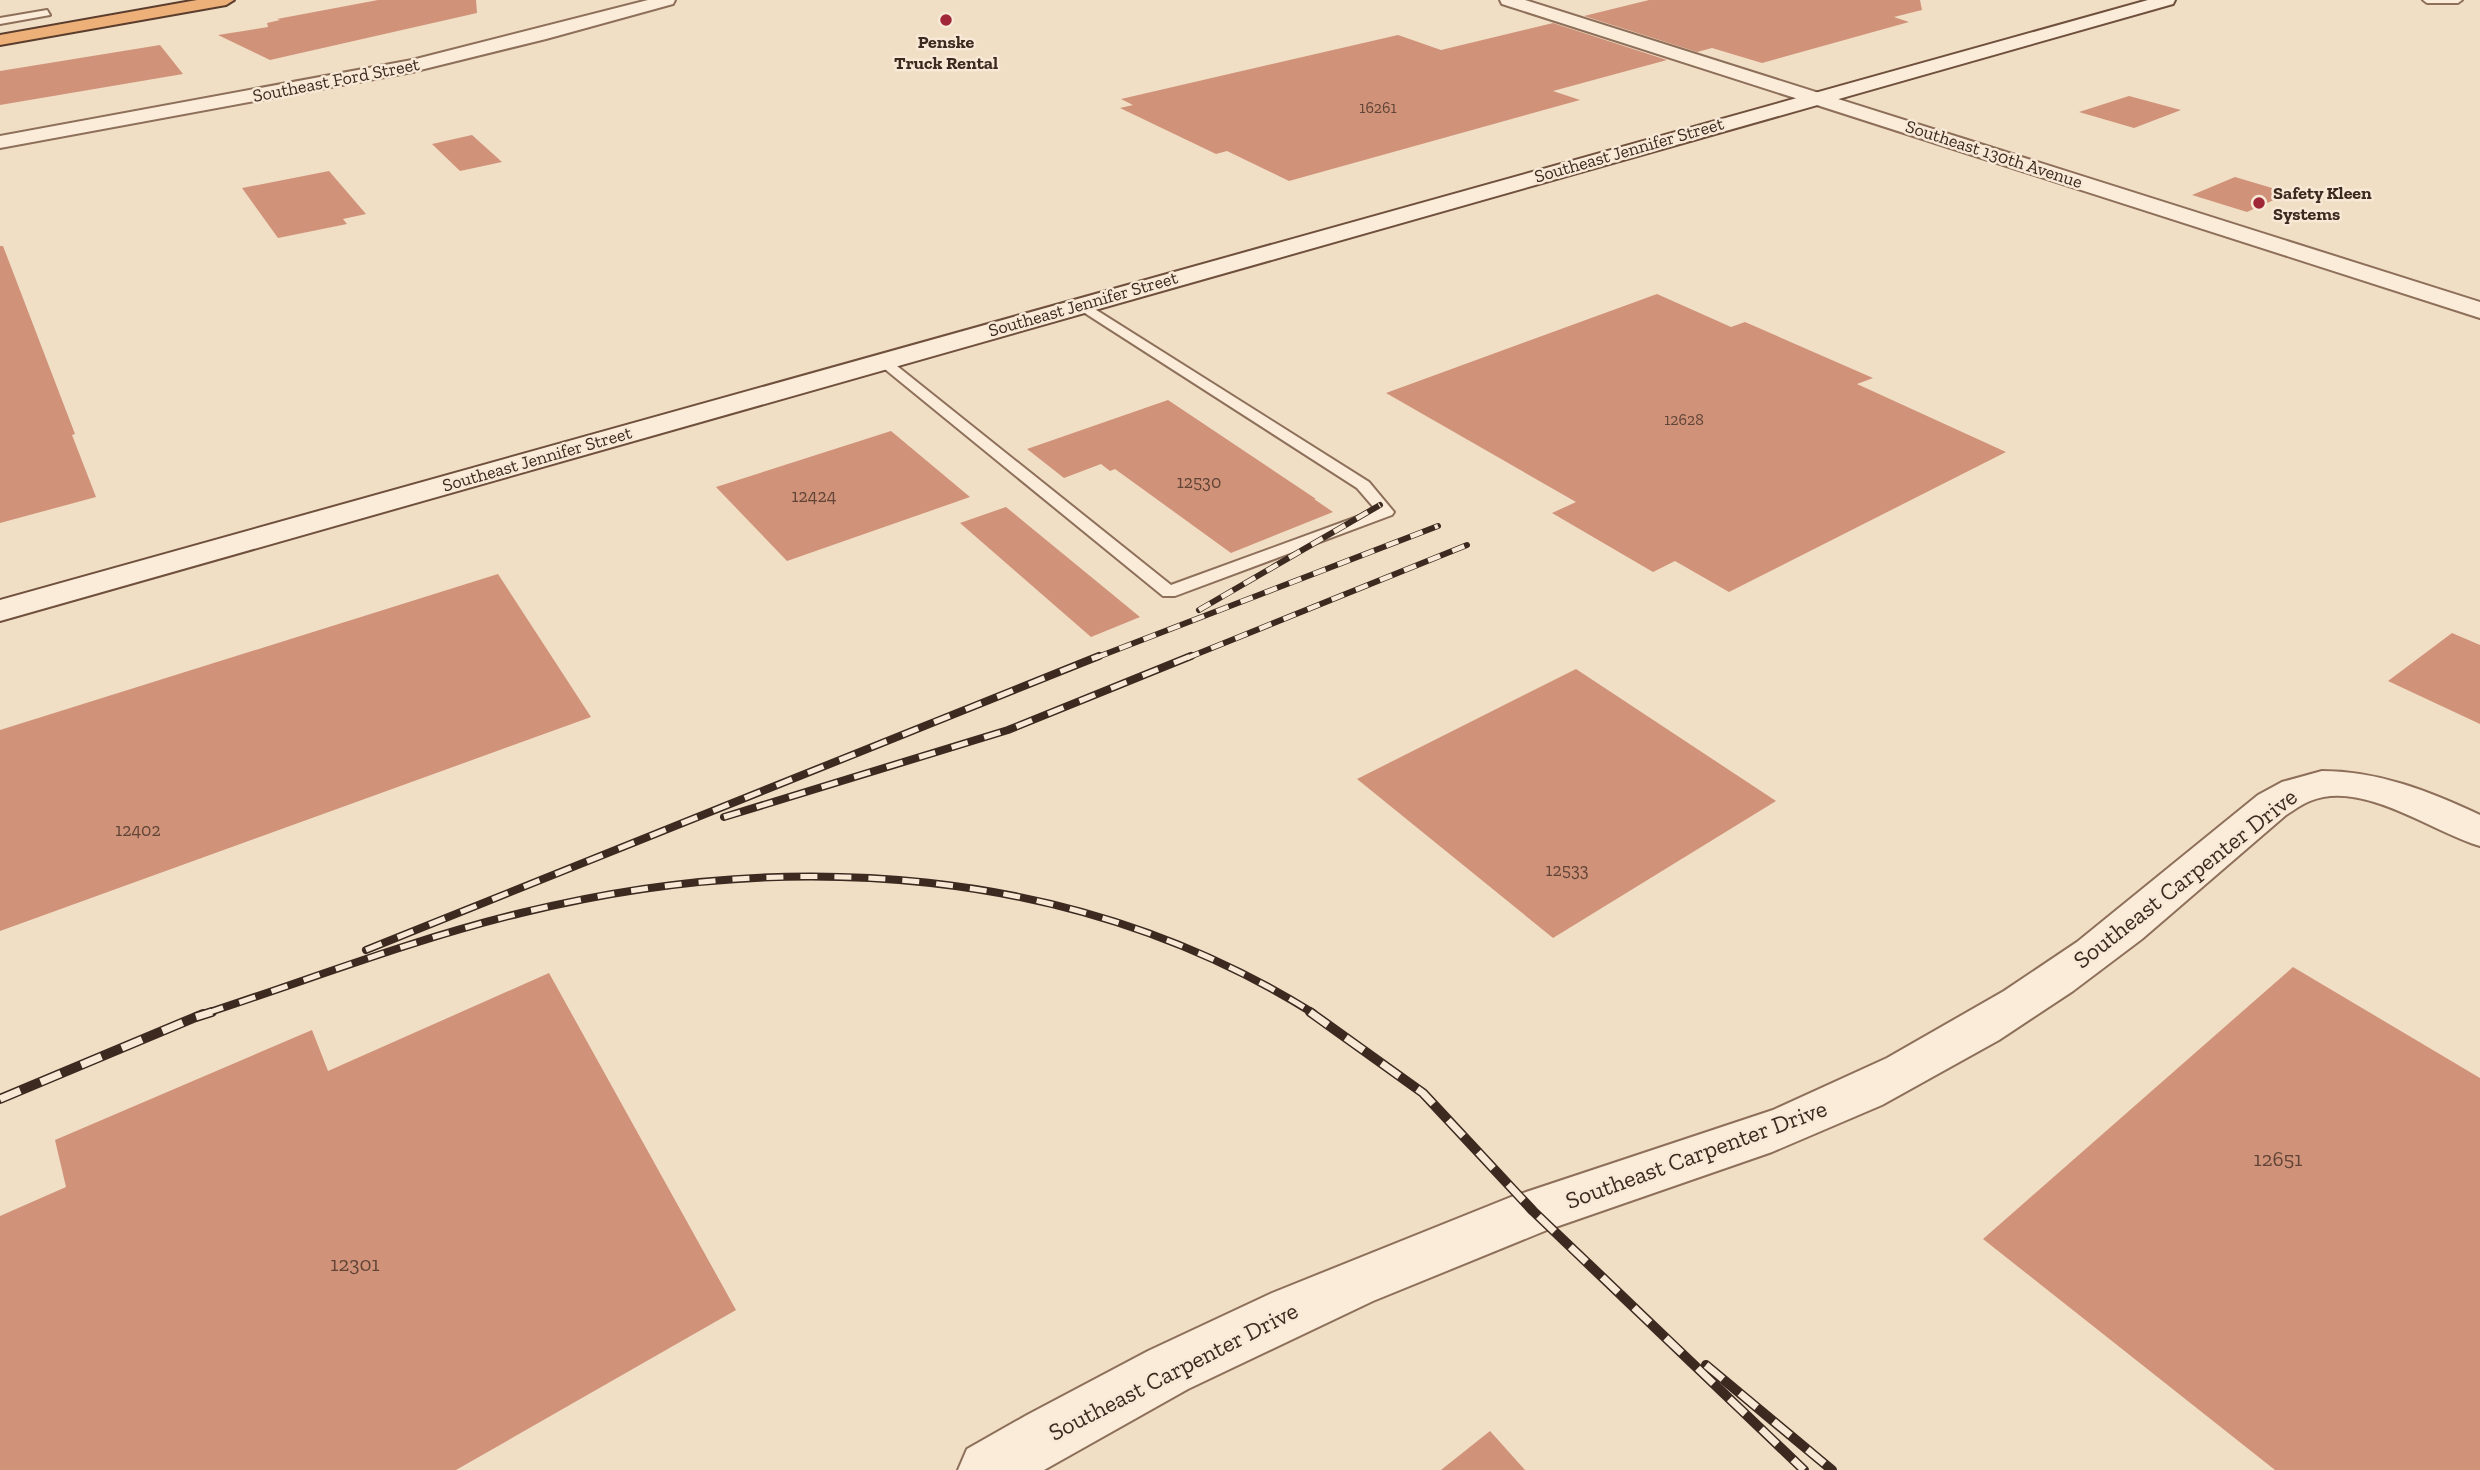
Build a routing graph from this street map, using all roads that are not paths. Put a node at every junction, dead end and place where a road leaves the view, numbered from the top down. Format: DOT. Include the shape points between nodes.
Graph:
graph roads {
  1 [pos="226,0"];
  2 [pos="667,0"];
  3 [pos="1508,0"];
  4 [pos="2167,0"];
  5 [pos="2427,0"];
  6 [pos="2458,0"];
  7 [pos="47,13"];
  8 [pos="0,21"];
  9 [pos="0,40"];
  10 [pos="1816,97"];
  11 [pos="0,142"];
  12 [pos="1082,305"];
  13 [pos="2480,310"];
  14 [pos="882,361"];
  15 [pos="0,611"];
  16 [pos="2480,832"];
  17 [pos="988,1470"];
  1 -- 9 [label="highway"];
  2 -- 11 [label="street, Southeast Ford Street" via="411,66"];
  3 -- 10 [label="street, Southeast 130th Avenue"];
  4 -- 10 [label="street, Southeast Jennifer Street"];
  5 -- 6 [label="lane"];
  7 -- 8 [label="lane"];
  10 -- 12 [label="street, Southeast Jennifer Street"];
  10 -- 13 [label="street, Southeast 130th Avenue"];
  12 -- 14 [label="street, Southeast Jennifer Street"];
  12 -- 14 [label="lane" via="1363,485 1386,512 1169,592"];
  14 -- 15 [label="street, Southeast Jennifer Street"];
  16 -- 17 [label="street, Southeast Carpenter Drive" via="2368,788 2331,783 2294,790 2126,929 2058,977 1874,1086 1757,1136 1533,1212 1318,1298 1124,1391"];
}
